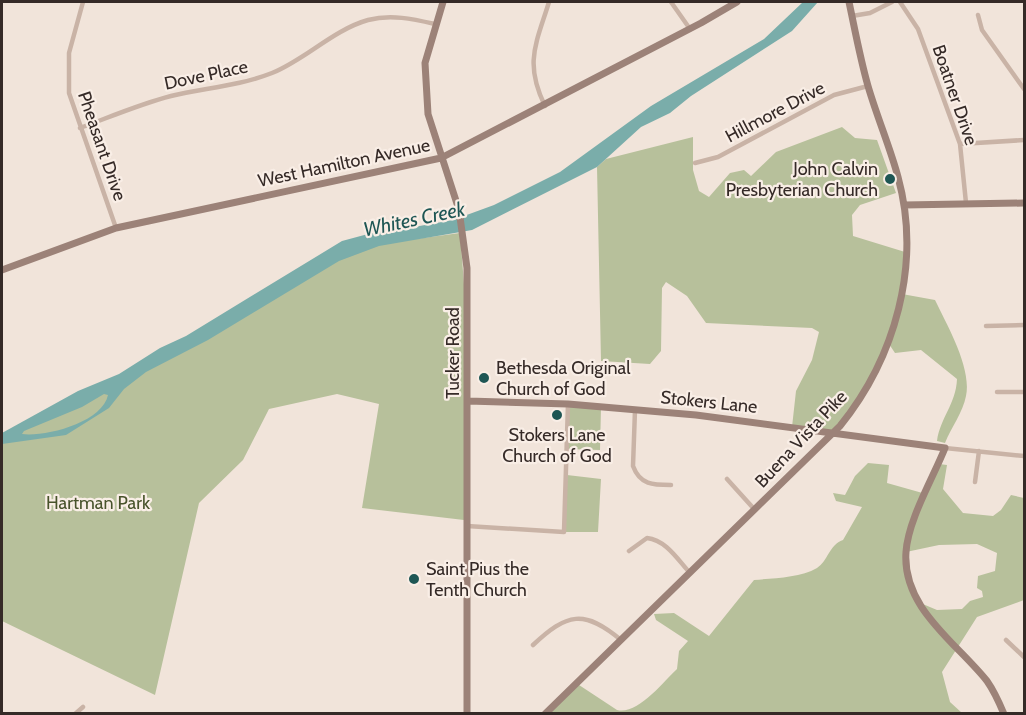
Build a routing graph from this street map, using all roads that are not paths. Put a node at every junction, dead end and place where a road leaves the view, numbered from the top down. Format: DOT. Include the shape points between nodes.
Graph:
graph roads {
  1 [pos="83,2"];
  2 [pos="443,2"];
  3 [pos="549,2"];
  4 [pos="671,2"];
  5 [pos="737,2"];
  6 [pos="849,2"];
  7 [pos="892,2"];
  8 [pos="900,2"];
  9 [pos="978,15"];
  10 [pos="852,16"];
  11 [pos="435,24"];
  12 [pos="690,29"];
  13 [pos="868,86"];
  14 [pos="1024,89"];
  15 [pos="545,106"];
  16 [pos="80,128"];
  17 [pos="1024,140"];
  18 [pos="960,144"];
  19 [pos="441,158"];
  20 [pos="695,163"];
  21 [pos="966,203"];
  22 [pos="1024,203"];
  23 [pos="904,205"];
  24 [pos="116,228"];
  25 [pos="2,270"];
  26 [pos="1024,325"];
  27 [pos="986,326"];
  28 [pos="997,392"];
  29 [pos="1024,392"];
  30 [pos="468,401"];
  31 [pos="568,404"];
  32 [pos="635,410"];
  33 [pos="832,434"];
  34 [pos="945,448"];
  35 [pos="979,451"];
  36 [pos="1024,456"];
  37 [pos="727,479"];
  38 [pos="975,482"];
  39 [pos="671,485"];
  40 [pos="755,510"];
  41 [pos="467,526"];
  42 [pos="629,551"];
  43 [pos="690,573"];
  44 [pos="621,640"];
  45 [pos="1006,640"];
  46 [pos="533,645"];
  47 [pos="1024,657"];
  48 [pos="1024,663"];
  49 [pos="83,707"];
  50 [pos="75,714"];
  51 [pos="467,714"];
  52 [pos="545,714"];
  53 [pos="1004,714"];
  1 -- 16 [label="street, Pheasant Drive" via="69,52 68,77"];
  2 -- 11 [label="street, Tucker Road"];
  3 -- 15 [label="street" via="532,66 535,85"];
  4 -- 12 [label="street"];
  5 -- 12 [label="street, West Hamilton Avenue"];
  6 -- 10 [label="street, Buena Vista Pike"];
  7 -- 10 [label="street" via="870,13"];
  8 -- 18 [label="street, Boatner Drive" via="918,29"];
  9 -- 14 [label="street" via="982,30"];
  10 -- 13 [label="street, Buena Vista Pike"];
  11 -- 16 [label="street, Dove Place" via="396,16 369,20 272,73 243,83 158,99"];
  11 -- 19 [label="street, Tucker Road" via="425,63 425,85 428,114"];
  12 -- 15 [label="street, West Hamilton Avenue"];
  13 -- 20 [label="street, Hillmore Drive" via="834,96 718,157"];
  13 -- 23 [label="street, Buena Vista Pike"];
  15 -- 19 [label="street, West Hamilton Avenue"];
  16 -- 24 [label="street, Pheasant Drive"];
  17 -- 18 [label="street"];
  18 -- 21 [label="street, Boatner Drive"];
  19 -- 24 [label="street, West Hamilton Avenue"];
  19 -- 30 [label="street, Tucker Road" via="465,237"];
  21 -- 22 [label="street"];
  21 -- 23 [label="street"];
  23 -- 33 [label="street, Buena Vista Pike" via="905,274 898,314 876,372"];
  24 -- 25 [label="street, West Hamilton Avenue"];
  26 -- 27 [label="street"];
  28 -- 29 [label="street"];
  30 -- 31 [label="street, Stokers Lane"];
  30 -- 41 [label="street, Tucker Road"];
  31 -- 32 [label="street, Stokers Lane"];
  31 -- 41 [label="street" via="564,532"];
  32 -- 33 [label="street, Stokers Lane" via="738,419"];
  32 -- 39 [label="street" via="636,474 648,484"];
  33 -- 34 [label="street, Stokers Lane"];
  33 -- 40 [label="street, Buena Vista Pike"];
  34 -- 35 [label="street"];
  34 -- 53 [label="street" via="910,532 906,552 908,577 927,617 988,682"];
  35 -- 36 [label="street"];
  35 -- 38 [label="street"];
  37 -- 40 [label="street"];
  40 -- 43 [label="street, Buena Vista Pike"];
  41 -- 51 [label="street, Tucker Road"];
  42 -- 43 [label="street" via="647,538 655,539"];
  43 -- 44 [label="street, Buena Vista Pike"];
  44 -- 46 [label="street" via="603,624 568,620 551,628"];
  44 -- 52 [label="street, Buena Vista Pike"];
  45 -- 47 [label="street"];
  47 -- 48 [label="street"];
  49 -- 50 [label="street"];
}
